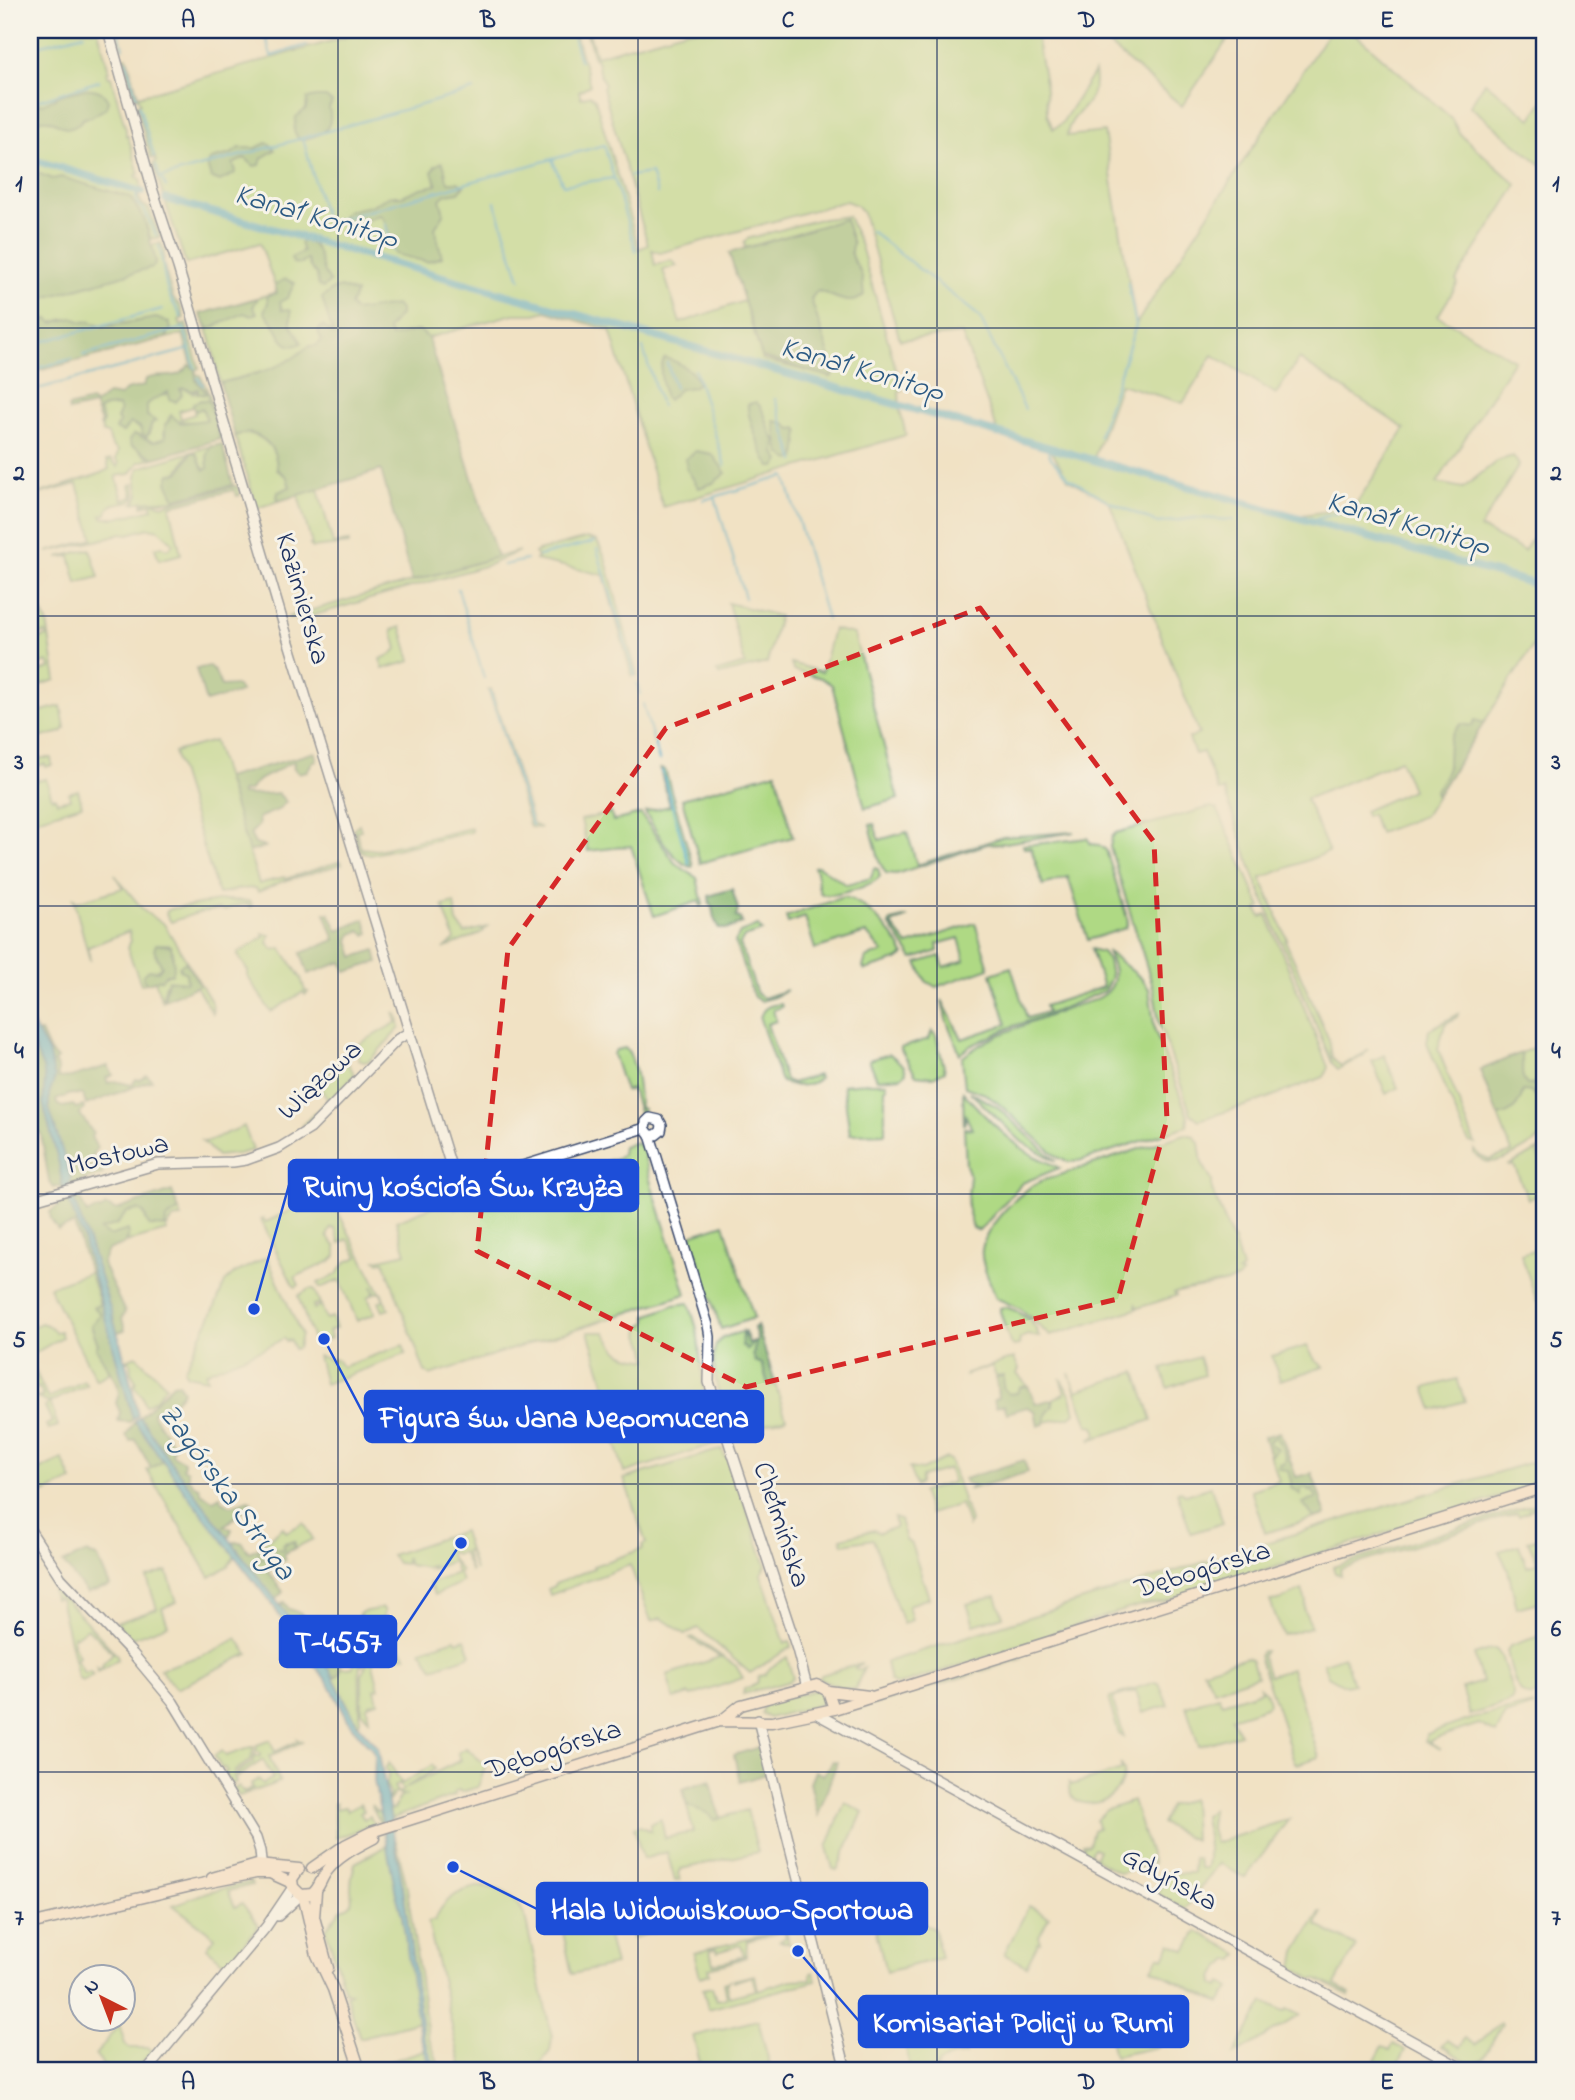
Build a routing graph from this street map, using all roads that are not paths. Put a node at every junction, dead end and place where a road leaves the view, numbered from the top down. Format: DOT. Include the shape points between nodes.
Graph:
graph roads {
  1 [pos="108,30"];
  2 [pos="410,1032"];
  3 [pos="647,1132"];
  4 [pos="217,1164"];
  5 [pos="30,1201"];
  6 [pos="1545,1487"];
  7 [pos="30,1530"];
  8 [pos="807,1687"];
  9 [pos="828,1691"];
  10 [pos="873,1697"];
  11 [pos="760,1700"];
  12 [pos="834,1709"];
  13 [pos="817,1713"];
  14 [pos="758,1720"];
  15 [pos="720,1721"];
  16 [pos="772,1722"];
  17 [pos="850,1731"];
  18 [pos="765,1742"];
  19 [pos="402,1824"];
  20 [pos="262,1868"];
  21 [pos="312,1868"];
  22 [pos="299,1869"];
  23 [pos="318,1888"];
  24 [pos="297,1890"];
  25 [pos="30,1924"];
  26 [pos="332,1989"];
  27 [pos="148,2070"];
  28 [pos="360,2070"];
  29 [pos="846,2070"];
  30 [pos="1465,2070"];
  1 -- 2 [label="street, Kazimierska"];
  2 -- 3 [label="street, Kazimierska" via="458,1179 474,1181"];
  2 -- 4 [label="street, Wiązowa" via="304,1134 246,1160"];
  3 -- 8 [label="street, Chełmińska" via="708,1325 709,1382"];
  4 -- 5 [label="street, Mostowa" via="158,1164"];
  6 -- 10 [label="main road, Dębogórska"];
  7 -- 20 [label="street" via="61,1578 173,1702 256,1838"];
  8 -- 9 [label="main road, Dębogórska" via="817,1685"];
  8 -- 11 [label="main road, Dębogórska"];
  9 -- 10 [label="main road, Dębogórska"];
  9 -- 12 [label="main road"];
  10 -- 12 [label="main road, Dębogórska"];
  11 -- 14 [label="main road"];
  11 -- 15 [label="main road, Dębogórska" via="741,1705"];
  12 -- 13 [label="main road, Dębogórska"];
  12 -- 17 [label="street, Gdyńska"];
  13 -- 16 [label="main road, Dębogórska"];
  13 -- 17 [label="street, Gdyńska"];
  14 -- 15 [label="main road, Dębogórska"];
  14 -- 16 [label="main road, Dębogórska"];
  14 -- 18 [label="street"];
  15 -- 19 [label="main road, Dębogórska"];
  16 -- 18 [label="street"];
  17 -- 30 [label="street, Gdyńska"];
  18 -- 29 [label="street"];
  19 -- 21 [label="main road, Dębogórska" via="354,1840"];
  19 -- 23 [label="main road, Dębogórska" via="347,1853 325,1873"];
  20 -- 22 [label="main road"];
  20 -- 24 [label="main road"];
  20 -- 25 [label="main road"];
  21 -- 22 [label="main road"];
  21 -- 23 [label="main road" via="319,1875"];
  22 -- 24 [label="main road" via="293,1875"];
  23 -- 24 [label="main road"];
  23 -- 26 [label="main road" via="314,1917"];
  24 -- 26 [label="main road"];
  24 -- 27 [label="street"];
  26 -- 28 [label="main road"];
}
